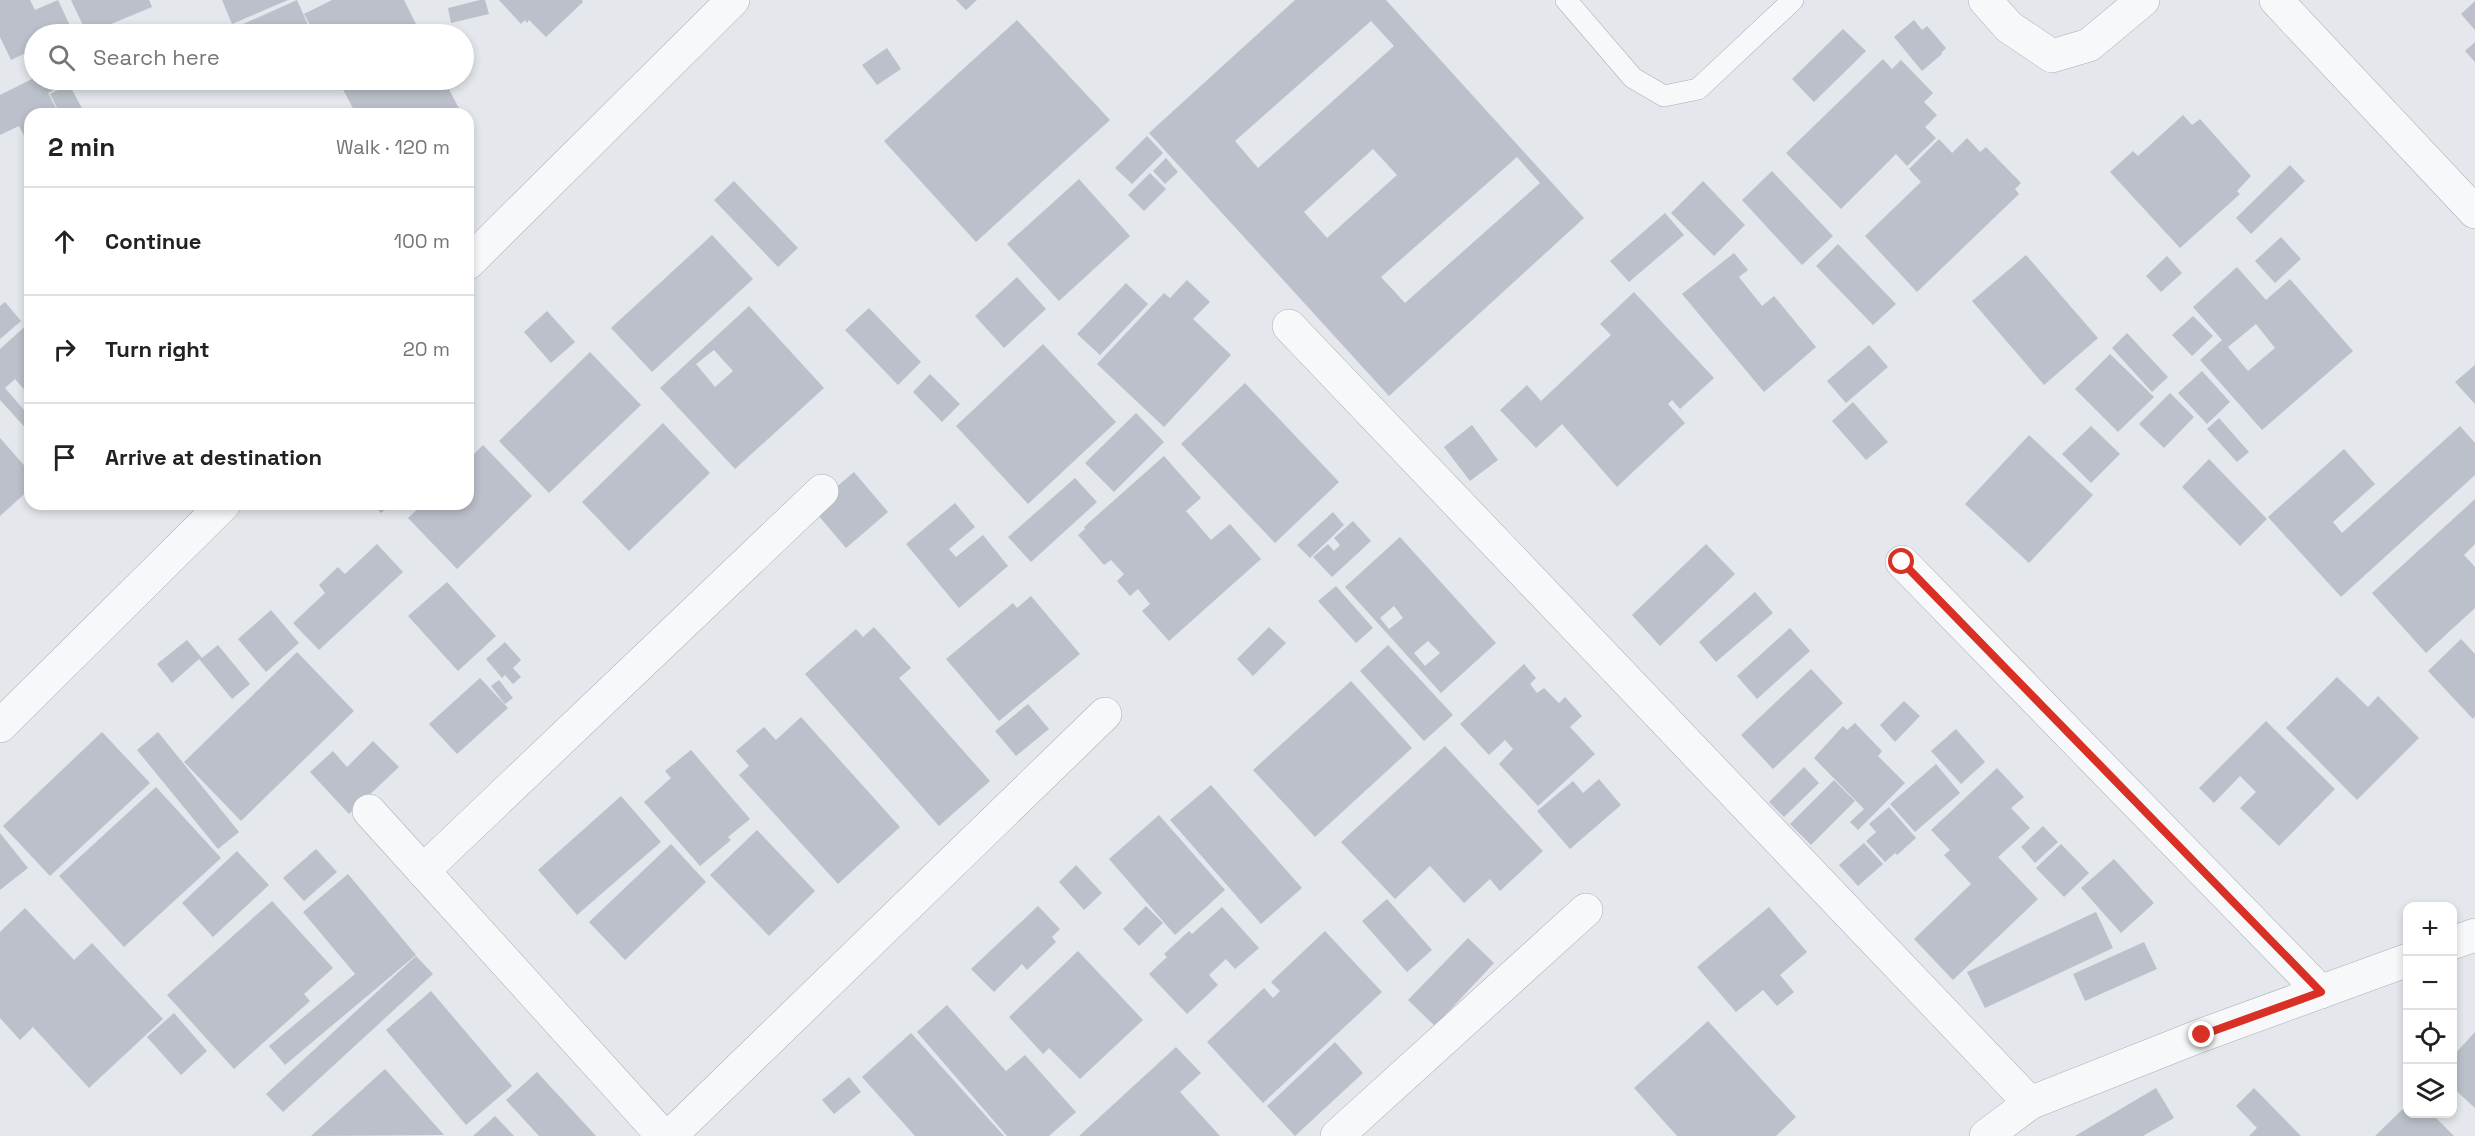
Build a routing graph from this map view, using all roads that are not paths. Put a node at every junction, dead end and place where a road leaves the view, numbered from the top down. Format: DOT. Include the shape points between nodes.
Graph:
graph roads {
  1 [pos="733,0"];
  2 [pos="1566,0"];
  3 [pos="1793,0"];
  4 [pos="1985,0"];
  5 [pos="2143,0"];
  6 [pos="2276,0"];
  7 [pos="2475,212"];
  8 [pos="474,257"];
  9 [pos="1288,326"];
  10 [pos="822,491"];
  11 [pos="218,510"];
  12 [pos="1902,562"];
  13 [pos="1105,714"];
  14 [pos="0,726"];
  15 [pos="369,811"];
  16 [pos="423,871"];
  17 [pos="1586,910"];
  18 [pos="2475,935"];
  19 [pos="2457,941"];
  20 [pos="2403,962"];
  21 [pos="2321,992"];
  22 [pos="2030,1103"];
  23 [pos="663,1136"];
  24 [pos="670,1136"];
  25 [pos="1337,1136"];
  26 [pos="1986,1136"];
  1 -- 8 [label="street"];
  2 -- 3 [label="lane" via="1633,78 1664,96 1698,89"];
  4 -- 5 [label="street" via="2009,27 2052,56 2088,45"];
  6 -- 7 [label="street"];
  9 -- 22 [label="street"];
  10 -- 16 [label="street"];
  11 -- 14 [label="street"];
  12 -- 21 [label="street"];
  13 -- 24 [label="street"];
  15 -- 16 [label="street"];
  16 -- 23 [label="street"];
  17 -- 25 [label="street"];
  18 -- 19 [label="street"];
  20 -- 21 [label="street"];
  21 -- 22 [label="street"];
  22 -- 26 [label="street"];
}
